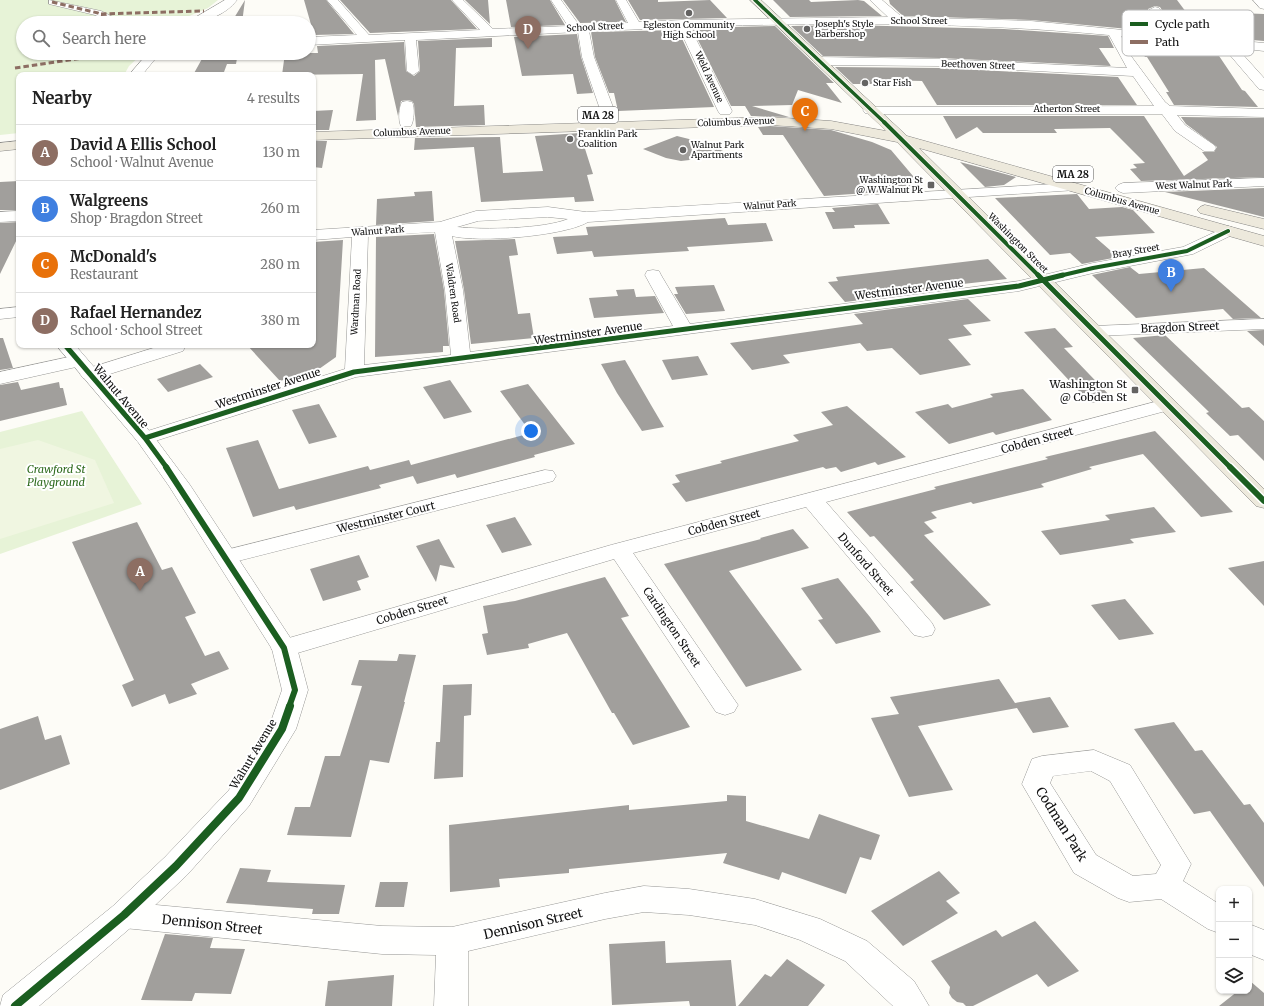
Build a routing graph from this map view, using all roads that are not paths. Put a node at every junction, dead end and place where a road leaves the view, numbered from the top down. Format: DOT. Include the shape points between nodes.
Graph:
graph roads {
  1 [pos="232,0"];
  2 [pos="332,0"];
  3 [pos="457,0"];
  4 [pos="556,0"];
  5 [pos="621,0"];
  6 [pos="755,0"];
  7 [pos="875,0"];
  8 [pos="1258,0"];
  9 [pos="52,2"];
  10 [pos="1264,6"];
  11 [pos="103,16"];
  12 [pos="206,16"];
  13 [pos="899,20"];
  14 [pos="779,22"];
  15 [pos="682,23"];
  16 [pos="393,25"];
  17 [pos="635,25"];
  18 [pos="579,28"];
  19 [pos="1113,32"];
  20 [pos="490,33"];
  21 [pos="1122,33"];
  22 [pos="408,37"];
  23 [pos="366,39"];
  24 [pos="316,41"];
  25 [pos="1254,46"];
  26 [pos="1264,47"];
  27 [pos="1122,50"];
  28 [pos="1125,56"];
  29 [pos="1238,56"];
  30 [pos="148,60"];
  31 [pos="819,61"];
  32 [pos="413,71"];
  33 [pos="138,72"];
  34 [pos="1137,72"];
  35 [pos="1264,86"];
  36 [pos="407,104"];
  37 [pos="724,110"];
  38 [pos="1166,110"];
  39 [pos="822,111"];
  40 [pos="864,113"];
  41 [pos="1264,113"];
  42 [pos="610,115"];
  43 [pos="883,122"];
  44 [pos="406,123"];
  45 [pos="316,127"];
  46 [pos="316,136"];
  47 [pos="16,139"];
  48 [pos="0,140"];
  49 [pos="903,140"];
  50 [pos="16,145"];
  51 [pos="0,147"];
  52 [pos="1209,148"];
  53 [pos="0,151"];
  54 [pos="16,151"];
  55 [pos="1264,182"];
  56 [pos="1071,187"];
  57 [pos="1123,188"];
  58 [pos="955,193"];
  59 [pos="16,216"];
  60 [pos="0,218"];
  61 [pos="1264,224"];
  62 [pos="442,227"];
  63 [pos="1228,231"];
  64 [pos="360,232"];
  65 [pos="316,235"];
  66 [pos="1264,241"];
  67 [pos="654,275"];
  68 [pos="1043,281"];
  69 [pos="16,312"];
  70 [pos="0,314"];
  71 [pos="1264,324"];
  72 [pos="684,330"];
  73 [pos="1095,331"];
  74 [pos="168,348"];
  75 [pos="461,359"];
  76 [pos="78,360"];
  77 [pos="354,372"];
  78 [pos="0,378"];
  79 [pos="1166,405"];
  80 [pos="144,438"];
  81 [pos="545,476"];
  82 [pos="811,499"];
  83 [pos="1264,501"];
  84 [pos="619,550"];
  85 [pos="226,557"];
  86 [pos="923,629"];
  87 [pos="284,648"];
  88 [pos="725,705"];
  89 [pos="1166,886"];
  90 [pos="124,914"];
  91 [pos="1216,918"];
  92 [pos="1252,940"];
  93 [pos="452,941"];
  94 [pos="1264,946"];
  95 [pos="15,1006"];
  96 [pos="452,1006"];
  97 [pos="912,1006"];
  1 -- 12 [label="street"];
  2 -- 23 [label="street"];
  3 -- 20 [label="street"];
  4 -- 18 [label="street"];
  5 -- 17 [label="street"];
  6 -- 14 [label="main road"];
  7 -- 13 [label="street"];
  8 -- 10 [label="street"];
  9 -- 11 [label="street" via="86,9"];
  13 -- 14 [label="street, School Street"];
  13 -- 19 [label="street, School Street" via="1016,23"];
  14 -- 15 [label="street, School Street"];
  14 -- 31 [label="main road"];
  15 -- 17 [label="street, School Street"];
  15 -- 37 [label="street, Weld Avenue"];
  16 -- 22 [label="street"];
  17 -- 18 [label="street, School Street"];
  18 -- 20 [label="street, School Street"];
  18 -- 42 [label="street"];
  19 -- 21 [label="street, School Street"];
  19 -- 27 [label="street"];
  20 -- 22 [label="street, School Street"];
  22 -- 23 [label="street, School Street"];
  22 -- 32 [label="street" via="413,54"];
  23 -- 24 [label="street, School Street"];
  25 -- 26 [label="street, School Street"];
  28 -- 34 [label="street"];
  29 -- 35 [label="street"];
  30 -- 33 [label="street"];
  31 -- 34 [label="street, Beethoven Street"];
  31 -- 40 [label="main road"];
  34 -- 38 [label="street"];
  36 -- 44 [label="street"];
  37 -- 39 [label="main road, Columbus Avenue / MA 28"];
  37 -- 42 [label="main road, Columbus Avenue / MA 28"];
  38 -- 40 [label="street, Atherton Street"];
  38 -- 41 [label="street, Atherton Street"];
  38 -- 52 [label="street" via="1180,128"];
  40 -- 43 [label="main road, Columbus Avenue / MA 28"];
  42 -- 44 [label="main road, Columbus Avenue / MA 28"];
  43 -- 49 [label="main road, Washington Street"];
  43 -- 57 [label="main road, Columbus Avenue / MA 28"];
  44 -- 45 [label="main road, Columbus Avenue / MA 28"];
  46 -- 49 [label="main road, Columbus Avenue / MA 28" via="774,121 825,125"];
  47 -- 48 [label="main road"];
  49 -- 56 [label="main road, Columbus Avenue / MA 28"];
  49 -- 58 [label="main road, Washington Street"];
  50 -- 51 [label="main road"];
  53 -- 54 [label="main road"];
  55 -- 57 [label="street, West Walnut Park"];
  56 -- 58 [label="street"];
  56 -- 63 [label="main road, Columbus Avenue / MA 28"];
  57 -- 61 [label="main road, Columbus Avenue / MA 28"];
  58 -- 62 [label="street, Walnut Park" via="586,217 550,229 480,234 455,232"];
  58 -- 68 [label="main road, Washington Street"];
  59 -- 60 [label="street"];
  62 -- 64 [label="street, Walnut Park"];
  62 -- 75 [label="street, Waldren Road" via="454,290"];
  63 -- 66 [label="main road, Columbus Avenue / MA 28"];
  63 -- 68 [label="street, Bray Street" via="1187,251 1093,268"];
  64 -- 65 [label="street, Walnut Park"];
  64 -- 77 [label="street, Wardman Road"];
  67 -- 72 [label="street"];
  68 -- 72 [label="street, Westminster Avenue"];
  68 -- 73 [label="main road, Washington Street"];
  69 -- 70 [label="street"];
  71 -- 73 [label="street, Bragdon Street"];
  72 -- 75 [label="street, Westminster Avenue"];
  73 -- 79 [label="main road, Washington Street"];
  74 -- 76 [label="street"];
  75 -- 77 [label="street, Westminster Avenue"];
  76 -- 78 [label="street"];
  76 -- 80 [label="street, Walnut Avenue"];
  77 -- 80 [label="street, Westminster Avenue"];
  79 -- 82 [label="street, Cobden Street"];
  79 -- 83 [label="main road, Washington Street"];
  80 -- 85 [label="street, Walnut Avenue" via="180,485"];
  81 -- 85 [label="street, Westminster Court"];
  82 -- 84 [label="street, Cobden Street"];
  82 -- 86 [label="street, Dunford Street"];
  84 -- 87 [label="street, Cobden Street"];
  84 -- 88 [label="street, Cardington Street"];
  85 -- 87 [label="street, Walnut Avenue"];
  87 -- 90 [label="street, Walnut Avenue" via="295,690 282,729 239,798 176,866"];
  89 -- 89 [label="street, Codman Park" via="1176,864 1120,773 1094,760 1042,767 1036,784 1085,864 1129,889"];
  89 -- 91 [label="street"];
  90 -- 93 [label="street, Dennison Street" via="382,940"];
  90 -- 95 [label="street, Walnut Avenue"];
  92 -- 94 [label="street"];
  93 -- 96 [label="street"];
  93 -- 97 [label="street, Dennison Street" via="644,899 689,902 755,912 809,929 856,951 902,991"];
}
